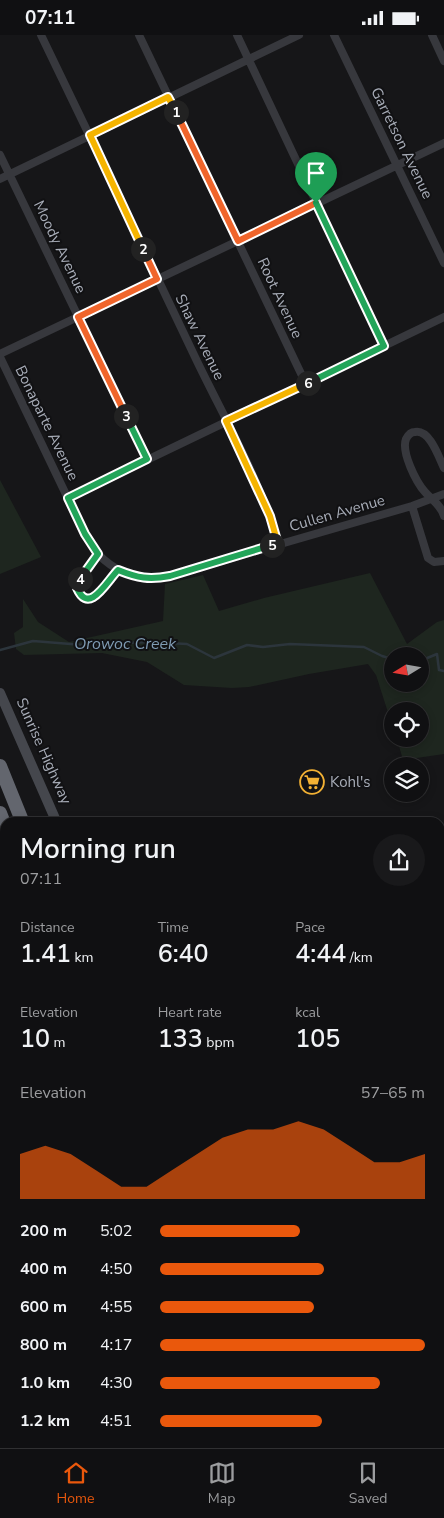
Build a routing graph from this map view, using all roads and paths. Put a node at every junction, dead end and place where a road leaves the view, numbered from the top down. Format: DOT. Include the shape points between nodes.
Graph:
graph roads {
  1 [pos="41,35"];
  2 [pos="139,35"];
  3 [pos="237,35"];
  4 [pos="299,35"];
  5 [pos="334,35"];
  6 [pos="432,35"];
  7 [pos="248,59"];
  8 [pos="444,61"];
  9 [pos="168,97"];
  10 [pos="90,135"];
  11 [pos="444,143"];
  12 [pos="0,155"];
  13 [pos="397,165"];
  14 [pos="10,174"];
  15 [pos="0,179"];
  16 [pos="316,203"];
  17 [pos="238,241"];
  18 [pos="444,263"];
  19 [pos="157,279"];
  20 [pos="78,317"];
  21 [pos="444,317"];
  22 [pos="384,346"];
  23 [pos="0,356"];
  24 [pos="306,384"];
  25 [pos="226,421"];
  26 [pos="147,459"];
  27 [pos="444,469"];
  28 [pos="444,493"];
  29 [pos="68,498"];
  30 [pos="432,499"];
  31 [pos="412,506"];
  32 [pos="444,515"];
  33 [pos="278,544"];
  34 [pos="98,554"];
  35 [pos="444,561"];
  36 [pos="118,570"];
  37 [pos="0,693"];
  38 [pos="0,766"];
  39 [pos="21,817"];
  40 [pos="54,817"];
  1 -- 10 [label="street, Shaw Avenue"];
  2 -- 9 [label="street, Root Avenue"];
  3 -- 7 [label="street"];
  4 -- 7 [label="street"];
  5 -- 13 [label="street, Garretson Avenue"];
  6 -- 8 [label="street"];
  7 -- 9 [label="street"];
  7 -- 16 [label="street"];
  9 -- 10 [label="street"];
  9 -- 17 [label="street, Root Avenue"];
  10 -- 14 [label="street"];
  10 -- 19 [label="street, Shaw Avenue"];
  11 -- 13 [label="street"];
  12 -- 14 [label="street, Moody Avenue"];
  13 -- 16 [label="street"];
  13 -- 18 [label="street, Garretson Avenue"];
  14 -- 15 [label="street"];
  14 -- 20 [label="street, Moody Avenue"];
  16 -- 17 [label="street"];
  16 -- 22 [label="street"];
  17 -- 19 [label="street"];
  17 -- 24 [label="street, Root Avenue"];
  19 -- 20 [label="street"];
  19 -- 25 [label="street, Shaw Avenue"];
  20 -- 23 [label="street"];
  20 -- 26 [label="street, Moody Avenue"];
  21 -- 22 [label="street"];
  22 -- 24 [label="street"];
  23 -- 29 [label="street, Bonaparte Avenue"];
  24 -- 25 [label="street"];
  25 -- 26 [label="street"];
  25 -- 33 [label="street, Shaw Avenue" via="270,516"];
  26 -- 29 [label="street"];
  27 -- 30 [label="street" via="429,437 416,431 407,437 407,454 416,480"];
  28 -- 30 [label="street, Cullen Avenue"];
  29 -- 34 [label="street, Bonaparte Avenue"];
  30 -- 31 [label="street, Cullen Avenue"];
  30 -- 32 [label="street" via="442,508"];
  31 -- 33 [label="street, Cullen Avenue"];
  31 -- 35 [label="street" via="428,557 434,563"];
  33 -- 36 [label="street, Cullen Avenue" via="154,579"];
  34 -- 36 [label="street, Cullen Avenue"];
  34 -- 36 [label="street" via="78,581 81,597 92,598 99,593"];
  37 -- 40 [label="main road, Sunrise Highway"];
  38 -- 39 [label="highway"];
}
